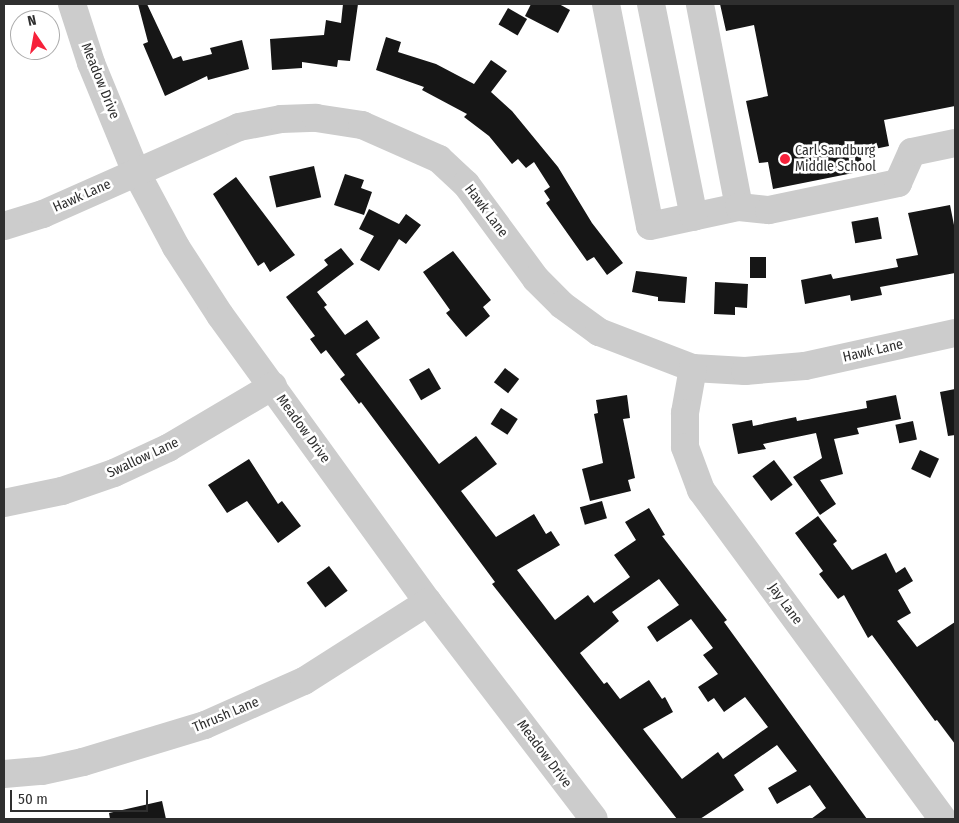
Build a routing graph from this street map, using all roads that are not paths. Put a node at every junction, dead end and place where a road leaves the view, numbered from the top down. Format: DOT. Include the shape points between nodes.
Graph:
graph roads {
  1 [pos="72,4"];
  2 [pos="606,4"];
  3 [pos="651,4"];
  4 [pos="700,4"];
  5 [pos="955,143"];
  6 [pos="136,172"];
  7 [pos="739,207"];
  8 [pos="694,217"];
  9 [pos="4,226"];
  10 [pos="955,332"];
  11 [pos="693,368"];
  12 [pos="273,386"];
  13 [pos="4,503"];
  14 [pos="428,602"];
  15 [pos="4,774"];
  16 [pos="591,818"];
  17 [pos="943,819"];
  1 -- 6 [label="street, Meadow Drive" via="91,63"];
  2 -- 8 [label="street" via="650,226"];
  3 -- 8 [label="street"];
  4 -- 7 [label="street"];
  5 -- 7 [label="street" via="912,152 898,183 769,210"];
  6 -- 9 [label="street, Hawk Lane" via="43,214"];
  6 -- 11 [label="street, Hawk Lane" via="239,127 281,119 316,118 362,125 439,159 466,184 536,278 562,305 592,327"];
  6 -- 12 [label="street, Meadow Drive" via="176,247"];
  7 -- 8 [label="street"];
  10 -- 11 [label="street, Hawk Lane" via="805,366 745,371"];
  11 -- 17 [label="street, Jay Lane" via="685,413 685,447 701,490"];
  12 -- 13 [label="street, Swallow Lane" via="168,448 114,473 62,491"];
  12 -- 14 [label="street, Meadow Drive"];
  14 -- 15 [label="street, Thrush Lane" via="304,681 205,726 83,762 42,771"];
  14 -- 16 [label="street, Meadow Drive"];
}
